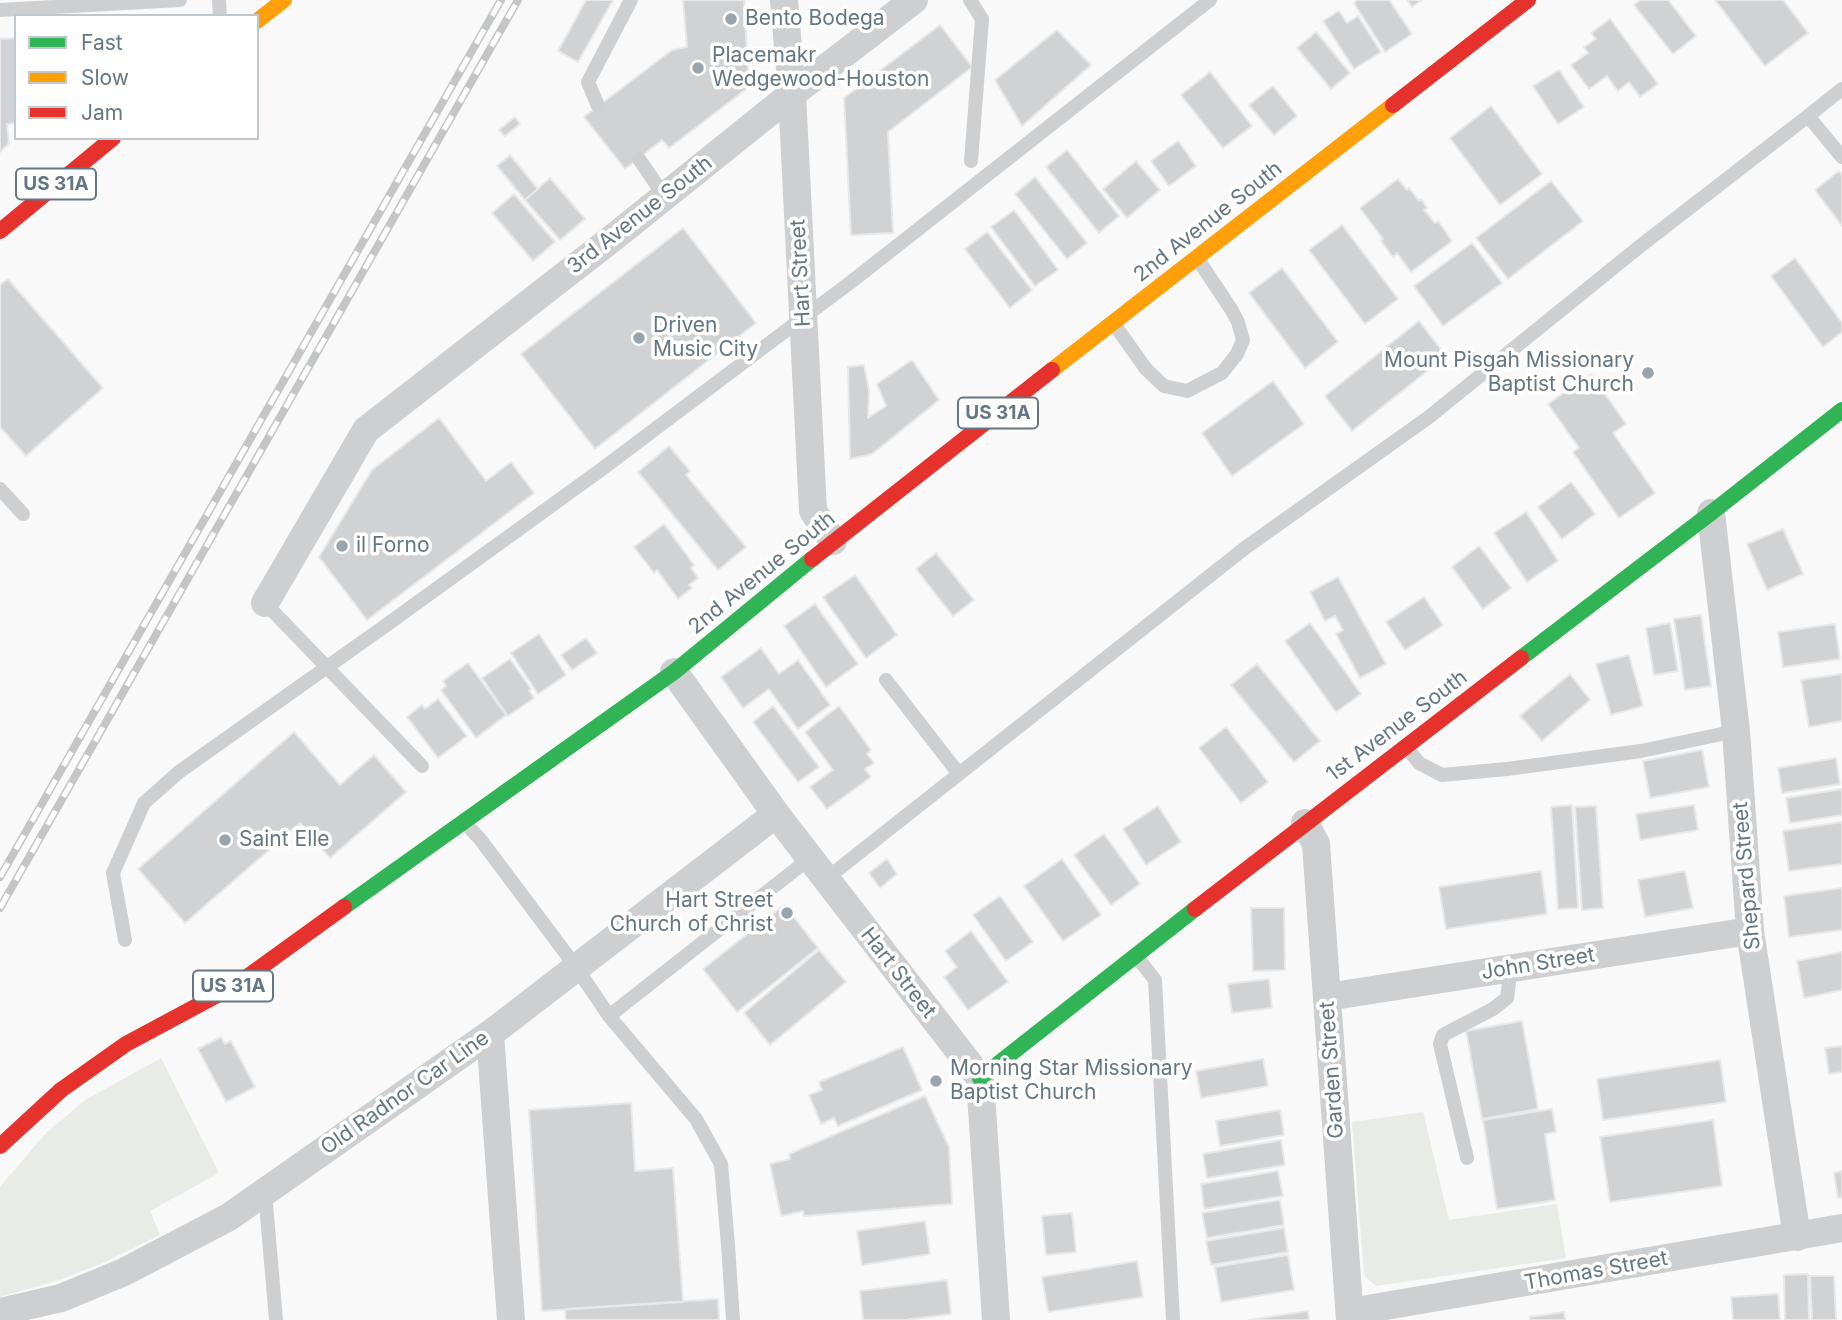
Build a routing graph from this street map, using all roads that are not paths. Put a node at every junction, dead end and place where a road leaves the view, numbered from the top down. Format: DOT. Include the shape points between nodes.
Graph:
graph roads {
  1 [pos="180,0"];
  2 [pos="284,0"];
  3 [pos="631,0"];
  4 [pos="784,0"];
  5 [pos="914,0"];
  6 [pos="970,0"];
  7 [pos="1210,0"];
  8 [pos="1528,0"];
  9 [pos="0,10"];
  10 [pos="259,19"];
  11 [pos="1842,89"];
  12 [pos="792,94"];
  13 [pos="598,106"];
  14 [pos="1808,116"];
  15 [pos="111,140"];
  16 [pos="1842,157"];
  17 [pos="639,159"];
  18 [pos="971,161"];
  19 [pos="665,197"];
  20 [pos="0,231"];
  21 [pos="1196,258"];
  22 [pos="804,317"];
  23 [pos="1113,323"];
  24 [pos="1842,410"];
  25 [pos="0,489"];
  26 [pos="1711,513"];
  27 [pos="23,514"];
  28 [pos="833,541"];
  29 [pos="265,603"];
  30 [pos="326,667"];
  31 [pos="674,672"];
  32 [pos="886,680"];
  33 [pos="1735,731"];
  34 [pos="1406,747"];
  35 [pos="422,766"];
  36 [pos="959,774"];
  37 [pos="776,814"];
  38 [pos="463,821"];
  39 [pos="1305,823"];
  40 [pos="818,869"];
  41 [pos="1750,931"];
  42 [pos="125,940"];
  43 [pos="1136,955"];
  44 [pos="576,967"];
  45 [pos="1511,968"];
  46 [pos="1327,997"];
  47 [pos="609,1016"];
  48 [pos="490,1034"];
  49 [pos="980,1078"];
  50 [pos="0,1146"];
  51 [pos="1467,1158"];
  52 [pos="265,1192"];
  53 [pos="1842,1228"];
  54 [pos="1797,1237"];
  55 [pos="0,1312"];
  56 [pos="1350,1316"];
  57 [pos="276,1320"];
  58 [pos="511,1320"];
  59 [pos="733,1320"];
  60 [pos="996,1320"];
  61 [pos="1172,1320"];
  1 -- 9 [label="lane"];
  2 -- 10 [label="main road"];
  3 -- 13 [label="lane" via="589,82"];
  4 -- 12 [label="street, Hart Street"];
  5 -- 12 [label="street, 3rd Avenue South"];
  6 -- 18 [label="lane" via="982,19"];
  7 -- 22 [label="lane"];
  8 -- 21 [label="main road, 2nd Avenue South / US 31A"];
  11 -- 14 [label="lane"];
  12 -- 19 [label="street, 3rd Avenue South"];
  12 -- 22 [label="street, Hart Street"];
  14 -- 16 [label="lane"];
  14 -- 36 [label="lane" via="1429,417 1245,548"];
  15 -- 20 [label="main road, US 31A"];
  17 -- 19 [label="lane"];
  19 -- 29 [label="street, 3rd Avenue South" via="366,430"];
  21 -- 23 [label="main road, 2nd Avenue South / US 31A"];
  21 -- 23 [label="lane" via="1231,309 1243,340 1222,373 1187,391 1164,386"];
  22 -- 28 [label="street, Hart Street" via="813,511"];
  22 -- 30 [label="lane"];
  23 -- 28 [label="main road, 2nd Avenue South / US 31A"];
  24 -- 26 [label="main road, 1st Avenue South"];
  25 -- 27 [label="lane"];
  26 -- 33 [label="street, Shepard Street"];
  26 -- 34 [label="main road, 1st Avenue South"];
  28 -- 31 [label="main road, 2nd Avenue South / US 31A"];
  29 -- 30 [label="lane"];
  30 -- 35 [label="lane"];
  30 -- 42 [label="lane" via="179,772 144,803 113,873"];
  31 -- 37 [label="street, Hart Street"];
  31 -- 38 [label="main road, 2nd Avenue South / US 31A"];
  32 -- 36 [label="lane"];
  33 -- 34 [label="lane" via="1641,751 1442,775 1419,763"];
  33 -- 41 [label="street, Shepard Street"];
  34 -- 39 [label="main road, 1st Avenue South"];
  36 -- 40 [label="lane"];
  37 -- 40 [label="street, Hart Street"];
  37 -- 44 [label="street, Old Radnor Car Line"];
  38 -- 44 [label="lane"];
  38 -- 50 [label="main road, 2nd Avenue South / US 31A" via="236,985 126,1044 61,1090"];
  39 -- 43 [label="main road, 1st Avenue South"];
  39 -- 46 [label="street, Garden Street" via="1316,844"];
  40 -- 47 [label="lane"];
  40 -- 49 [label="street, Hart Street"];
  41 -- 45 [label="street, John Street"];
  41 -- 54 [label="street, Shepard Street"];
  43 -- 49 [label="main road, 1st Avenue South"];
  43 -- 61 [label="lane" via="1154,980"];
  44 -- 47 [label="lane"];
  44 -- 48 [label="street, Old Radnor Car Line"];
  45 -- 46 [label="street, John Street"];
  45 -- 51 [label="lane" via="1507,998 1443,1035 1440,1044"];
  46 -- 56 [label="street, Garden Street"];
  47 -- 59 [label="lane" via="696,1119 721,1164"];
  48 -- 52 [label="street, Old Radnor Car Line"];
  48 -- 58 [label="street"];
  49 -- 60 [label="street"];
  52 -- 55 [label="street, Old Radnor Car Line" via="229,1217 124,1272 61,1298"];
  52 -- 57 [label="lane"];
  53 -- 54 [label="street, Thomas Street"];
  54 -- 56 [label="street, Thomas Street"];
}
